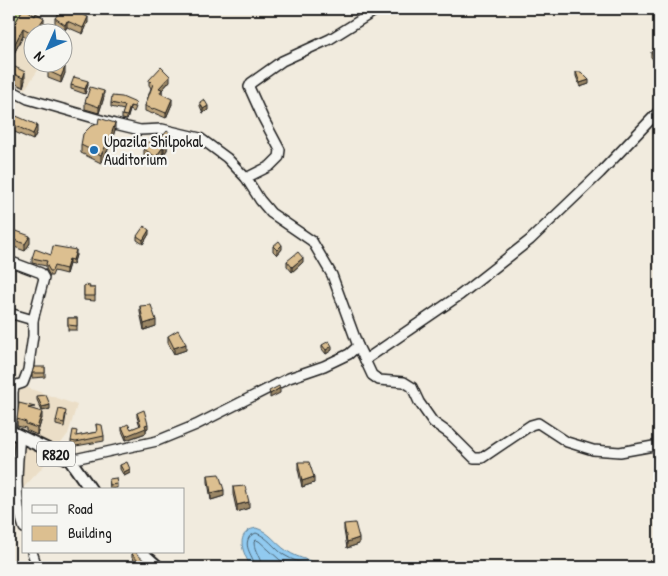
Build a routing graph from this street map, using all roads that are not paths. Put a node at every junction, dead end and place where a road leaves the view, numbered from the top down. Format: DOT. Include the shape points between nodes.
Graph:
graph roads {
  1 [pos="378,9"];
  2 [pos="9,90"];
  3 [pos="659,111"];
  4 [pos="246,178"];
  5 [pos="9,261"];
  6 [pos="9,313"];
  7 [pos="33,320"];
  8 [pos="358,346"];
  9 [pos="365,360"];
  10 [pos="13,433"];
  11 [pos="659,445"];
  12 [pos="70,460"];
  13 [pos="90,488"];
  14 [pos="22,522"];
  15 [pos="33,554"];
  16 [pos="143,554"];
  17 [pos="37,567"];
  18 [pos="158,567"];
  1 -- 4 [label="street" via="330,40 282,61 251,83 263,118 280,150 279,157 270,166"];
  2 -- 4 [label="street" via="28,99 115,124 140,130 162,129 200,138 227,158"];
  3 -- 9 [label="street" via="530,240 460,295"];
  4 -- 8 [label="street" via="271,213 312,241 332,275"];
  5 -- 7 [label="street" via="43,274"];
  6 -- 7 [label="street"];
  7 -- 10 [label="street" via="28,370 23,383 14,387 13,392"];
  8 -- 9 [label="street"];
  8 -- 12 [label="street" via="324,366 289,378 157,441"];
  9 -- 11 [label="street" via="372,375 379,380 404,382 412,387 433,422 474,458 482,458 538,423 567,442 593,450 620,452"];
  10 -- 12 [label="main road, R820"];
  10 -- 14 [label="street"];
  12 -- 13 [label="main road, R820"];
  15 -- 17 [label="street"];
  16 -- 18 [label="main road"];
}
